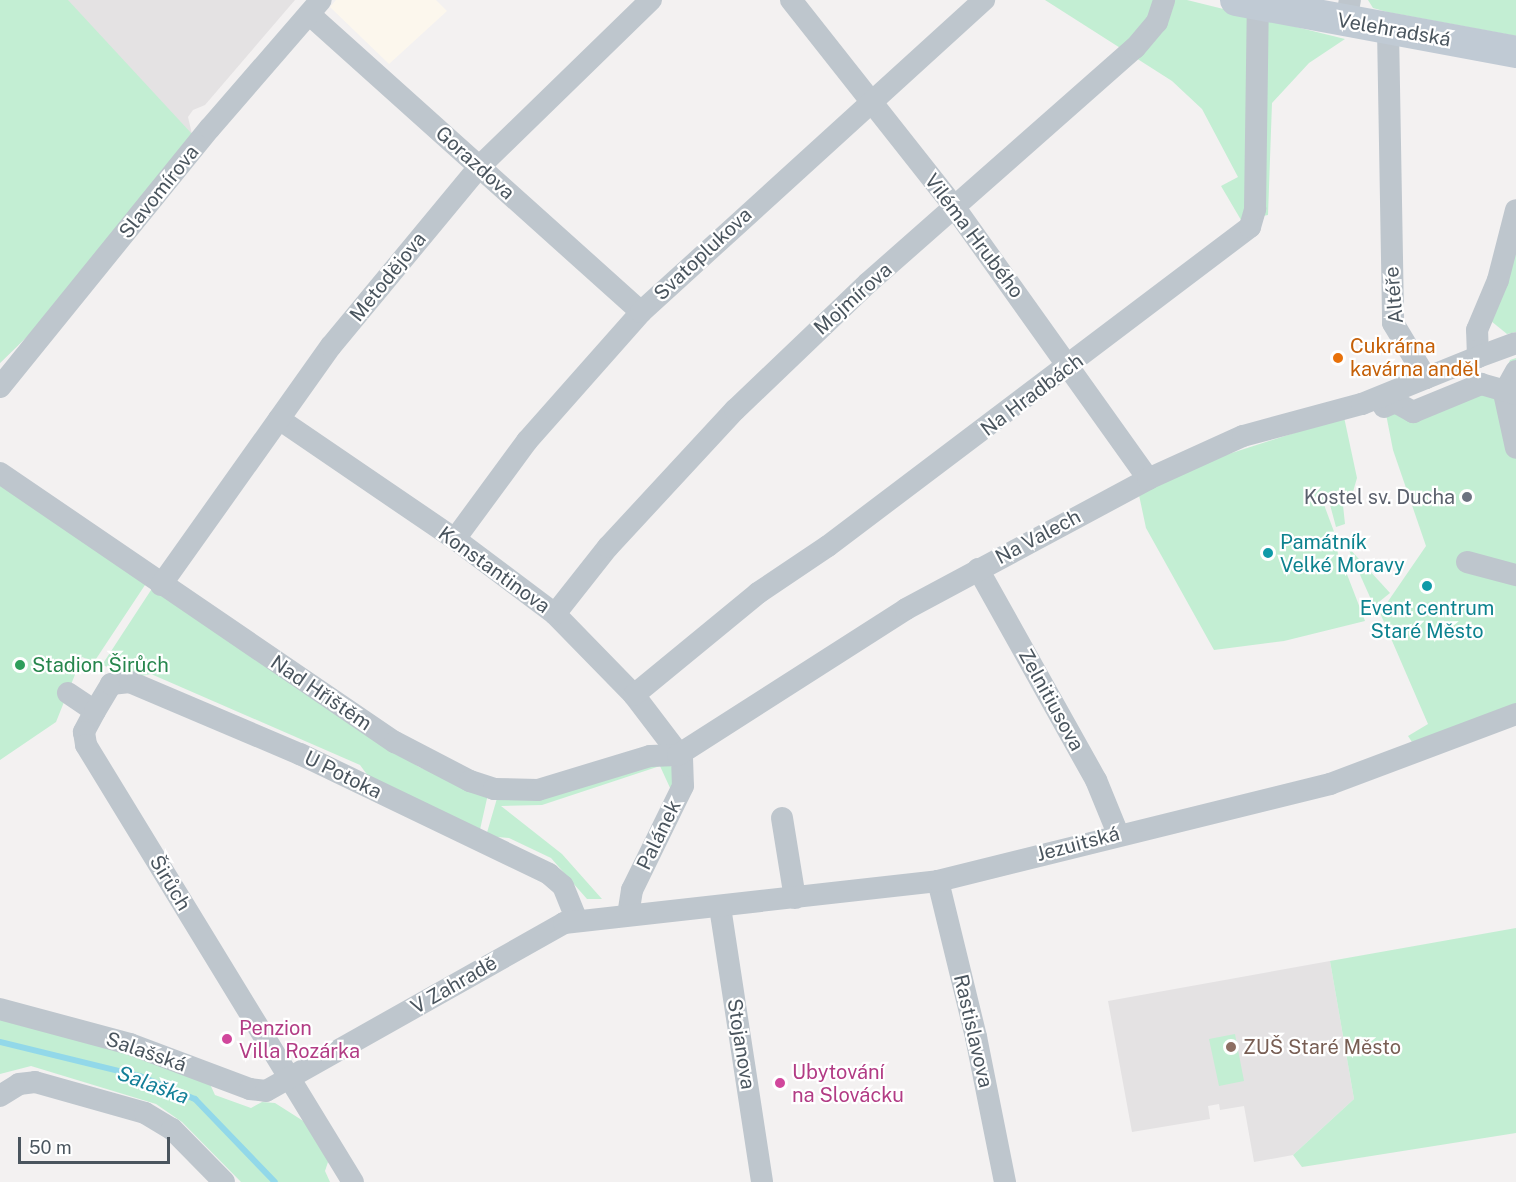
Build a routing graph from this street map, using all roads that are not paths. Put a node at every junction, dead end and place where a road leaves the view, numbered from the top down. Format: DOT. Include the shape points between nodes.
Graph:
graph roads {
  1 [pos="651,0"];
  2 [pos="791,0"];
  3 [pos="984,0"];
  4 [pos="1164,0"];
  5 [pos="1247,2"];
  6 [pos="315,7"];
  7 [pos="1348,11"];
  8 [pos="1388,29"];
  9 [pos="1516,52"];
  10 [pos="872,100"];
  11 [pos="479,168"];
  12 [pos="955,208"];
  13 [pos="1516,210"];
  14 [pos="641,312"];
  15 [pos="1516,343"];
  16 [pos="1478,357"];
  17 [pos="1070,366"];
  18 [pos="1426,378"];
  19 [pos="1512,383"];
  20 [pos="0,387"];
  21 [pos="1384,407"];
  22 [pos="279,419"];
  23 [pos="1516,448"];
  24 [pos="0,473"];
  25 [pos="1148,478"];
  26 [pos="455,539"];
  27 [pos="1467,562"];
  28 [pos="978,569"];
  29 [pos="1516,575"];
  30 [pos="161,585"];
  31 [pos="555,614"];
  32 [pos="68,693"];
  33 [pos="634,695"];
  34 [pos="95,711"];
  35 [pos="1516,714"];
  36 [pos="678,755"];
  37 [pos="782,818"];
  38 [pos="1118,834"];
  39 [pos="938,881"];
  40 [pos="795,898"];
  41 [pos="720,907"];
  42 [pos="628,915"];
  43 [pos="577,920"];
  44 [pos="0,1009"];
  45 [pos="289,1080"];
  46 [pos="0,1096"];
  47 [pos="224,1182"];
  48 [pos="353,1182"];
  49 [pos="762,1182"];
  50 [pos="1005,1182"];
  1 -- 11 [label="street, Metodějova"];
  2 -- 10 [label="street, Viléma Hrubého"];
  3 -- 10 [label="street, Svatoplukova"];
  4 -- 12 [label="street, Mojmírova" via="1157,22 1135,48"];
  5 -- 7 [label="street, Velehradská"];
  5 -- 17 [label="street, Na Hradbách" via="1255,209 1250,227"];
  6 -- 11 [label="street, Gorazdova"];
  6 -- 20 [label="street, Slavomírova" via="210,128"];
  7 -- 8 [label="street, Velehradská"];
  8 -- 9 [label="street, Velehradská"];
  8 -- 18 [label="street, Altéře" via="1393,323"];
  10 -- 12 [label="street, Viléma Hrubého"];
  10 -- 14 [label="street, Svatoplukova"];
  11 -- 14 [label="street, Gorazdova"];
  11 -- 22 [label="street, Metodějova" via="331,346"];
  12 -- 17 [label="street, Viléma Hrubého"];
  12 -- 31 [label="street, Mojmírova" via="868,283 735,410 608,547"];
  13 -- 16 [label="street" via="1498,280 1477,330"];
  14 -- 26 [label="street, Svatoplukova" via="527,441"];
  15 -- 16 [label="street"];
  16 -- 18 [label="street"];
  17 -- 25 [label="street, Viléma Hrubého"];
  17 -- 33 [label="street, Na Hradbách" via="828,546 758,593"];
  18 -- 25 [label="street, Na Valech" via="1362,404 1243,436"];
  19 -- 21 [label="street" via="1480,384 1413,412 1395,402"];
  19 -- 23 [label="street"];
  22 -- 26 [label="street, Konstantinova"];
  22 -- 30 [label="street, Metodějova"];
  24 -- 30 [label="street, Nad Hřištěm"];
  25 -- 28 [label="street, Na Valech"];
  26 -- 31 [label="street, Konstantinova"];
  27 -- 29 [label="street"];
  28 -- 36 [label="street, Na Valech" via="808,669"];
  28 -- 38 [label="street, Zelnitiusova" via="1096,780"];
  30 -- 36 [label="street, Nad Hřištěm" via="395,742 481,786 538,790 650,756"];
  31 -- 33 [label="street, Konstantinova"];
  32 -- 34 [label="street"];
  33 -- 36 [label="street, Konstantinova"];
  34 -- 43 [label="street, U Potoka" via="111,684 129,682 300,754 549,874 563,886"];
  34 -- 45 [label="street, Širůch" via="84,732 86,745"];
  35 -- 38 [label="street, Jezuitská" via="1330,784"];
  36 -- 42 [label="street, Palánek" via="684,764 683,786 632,890"];
  37 -- 40 [label="street"];
  38 -- 39 [label="street, Jezuitská"];
  39 -- 40 [label="street, Jezuitská"];
  39 -- 50 [label="street, Rastislavova"];
  40 -- 41 [label="street, Jezuitská"];
  41 -- 42 [label="street, Jezuitská"];
  41 -- 49 [label="street, Stojanova"];
  42 -- 43 [label="street, V Zahradě"];
  43 -- 45 [label="street, V Zahradě" via="549,929"];
  44 -- 45 [label="street, Salašská" via="130,1044 250,1089 274,1089"];
  45 -- 48 [label="street, Širůch"];
  46 -- 47 [label="street" via="19,1084 35,1082 145,1113 172,1129"];
}
